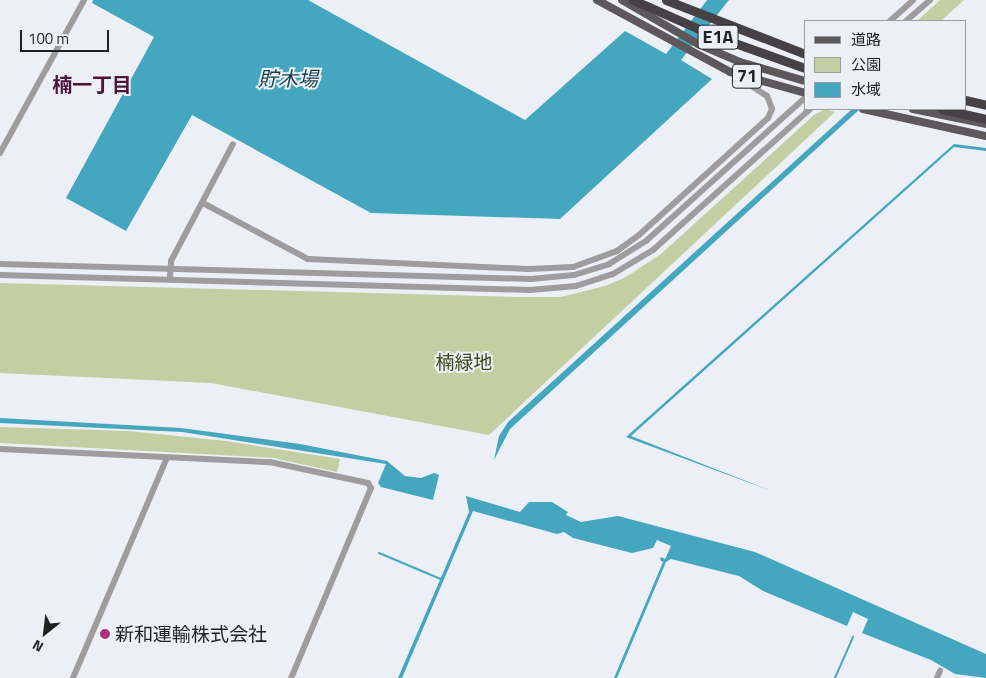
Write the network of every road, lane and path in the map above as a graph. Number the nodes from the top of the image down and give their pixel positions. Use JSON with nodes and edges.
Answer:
{"nodes":[{"id":1,"x":84,"y":0,"type":"edge"},
{"id":2,"x":597,"y":0,"type":"edge"},
{"id":3,"x":622,"y":0,"type":"edge"},
{"id":4,"x":633,"y":0,"type":"edge"},
{"id":5,"x":666,"y":0,"type":"edge"},
{"id":6,"x":913,"y":0,"type":"edge"},
{"id":7,"x":930,"y":0,"type":"edge"},
{"id":8,"x":891,"y":20,"type":"edge"},
{"id":9,"x":907,"y":20,"type":"edge"},
{"id":10,"x":804,"y":54,"type":"edge"},
{"id":11,"x":804,"y":68,"type":"edge"},
{"id":12,"x":730,"y":72,"type":"junction"},
{"id":13,"x":804,"y":81,"type":"edge"},
{"id":14,"x":804,"y":94,"type":"edge"},
{"id":15,"x":804,"y":99,"type":"edge"},
{"id":16,"x":966,"y":100,"type":"edge"},
{"id":17,"x":986,"y":105,"type":"edge"},
{"id":18,"x":809,"y":110,"type":"edge"},
{"id":19,"x":867,"y":110,"type":"edge"},
{"id":20,"x":918,"y":110,"type":"edge"},
{"id":21,"x":946,"y":110,"type":"edge"},
{"id":22,"x":986,"y":119,"type":"edge"},
{"id":23,"x":986,"y":124,"type":"edge"},
{"id":24,"x":986,"y":136,"type":"edge"},
{"id":25,"x":233,"y":144,"type":"dead end"},
{"id":26,"x":0,"y":153,"type":"edge"},
{"id":27,"x":203,"y":203,"type":"junction"},
{"id":28,"x":0,"y":264,"type":"edge"},
{"id":29,"x":170,"y":266,"type":"junction"},
{"id":30,"x":0,"y":275,"type":"edge"},
{"id":31,"x":170,"y":277,"type":"junction"},
{"id":32,"x":0,"y":449,"type":"edge"},
{"id":33,"x":166,"y":458,"type":"junction"},
{"id":34,"x":940,"y":671,"type":"dead end"},
{"id":35,"x":73,"y":678,"type":"edge"},
{"id":36,"x":291,"y":678,"type":"edge"},
{"id":37,"x":938,"y":678,"type":"edge"}],
"edges":[{"from":1,"to":26,"type":"street"},
{"from":2,"to":12,"type":"main road","number":"71"},
{"from":3,"to":13,"type":"main road","number":"71"},
{"from":4,"to":11,"type":"highway","number":"E1A"},
{"from":5,"to":10,"type":"highway","number":"E1A"},
{"from":6,"to":8,"type":"street"},
{"from":7,"to":9,"type":"street"},
{"from":12,"to":14,"type":"main road","number":"71"},
{"from":12,"to":27,"type":"street"},
{"from":15,"to":29,"type":"street"},
{"from":16,"to":17,"type":"highway"},
{"from":18,"to":31,"type":"street"},
{"from":19,"to":24,"type":"main road"},
{"from":20,"to":23,"type":"main road"},
{"from":21,"to":22,"type":"highway"},
{"from":25,"to":27,"type":"street"},
{"from":27,"to":29,"type":"street"},
{"from":28,"to":29,"type":"street"},
{"from":29,"to":31,"type":"street"},
{"from":30,"to":31,"type":"street"},
{"from":32,"to":33,"type":"street"},
{"from":33,"to":35,"type":"street"},
{"from":33,"to":36,"type":"street"},
{"from":34,"to":37,"type":"street"}]}
